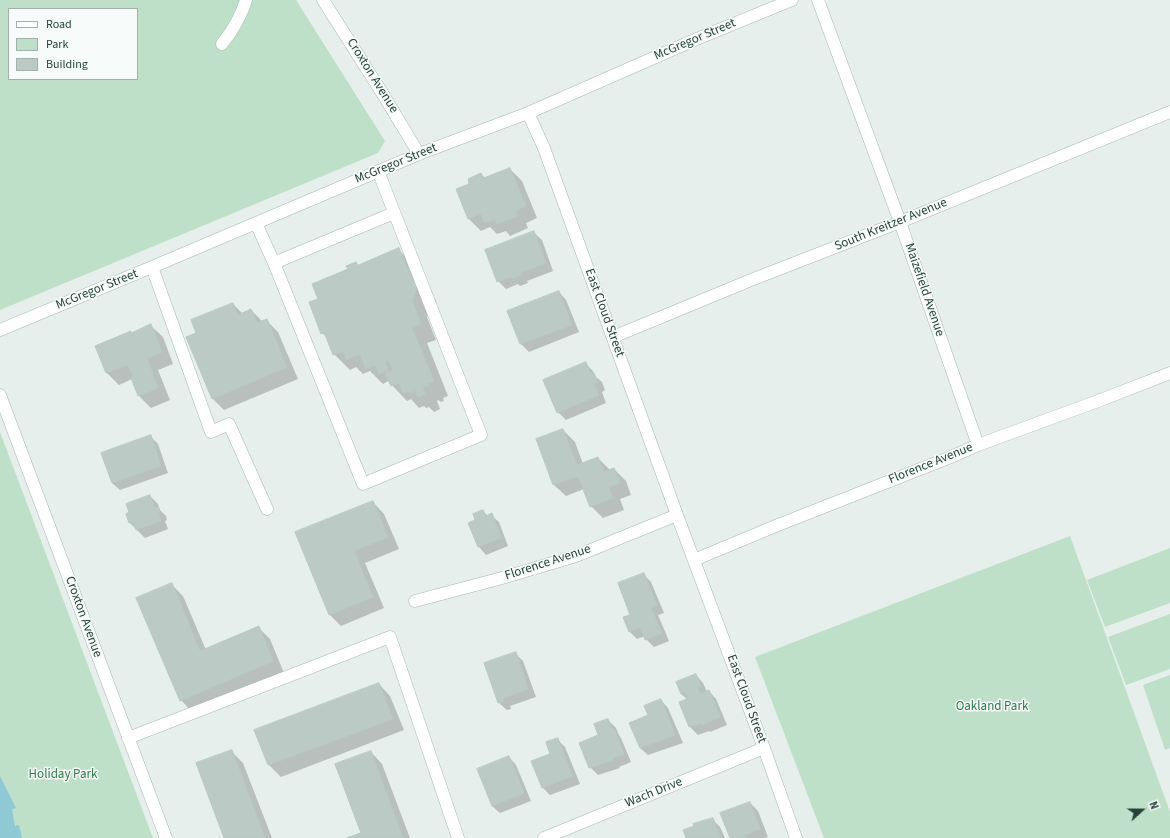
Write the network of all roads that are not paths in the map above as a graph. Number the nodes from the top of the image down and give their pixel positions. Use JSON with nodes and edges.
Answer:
{"nodes":[{"id":1,"x":246,"y":0,"type":"edge"},
{"id":2,"x":323,"y":0,"type":"edge"},
{"id":3,"x":792,"y":0,"type":"edge"},
{"id":4,"x":818,"y":0,"type":"edge"},
{"id":5,"x":222,"y":44,"type":"dead end"},
{"id":6,"x":1170,"y":112,"type":"edge"},
{"id":7,"x":528,"y":113,"type":"junction"},
{"id":8,"x":419,"y":154,"type":"junction"},
{"id":9,"x":378,"y":171,"type":"junction"},
{"id":10,"x":394,"y":213,"type":"junction"},
{"id":11,"x":900,"y":222,"type":"junction"},
{"id":12,"x":256,"y":223,"type":"junction"},
{"id":13,"x":274,"y":263,"type":"junction"},
{"id":14,"x":152,"y":267,"type":"junction"},
{"id":15,"x":0,"y":330,"type":"edge"},
{"id":16,"x":613,"y":337,"type":"junction"},
{"id":17,"x":1170,"y":372,"type":"edge"},
{"id":18,"x":0,"y":395,"type":"edge"},
{"id":19,"x":978,"y":445,"type":"junction"},
{"id":20,"x":267,"y":509,"type":"dead end"},
{"id":21,"x":677,"y":515,"type":"junction"},
{"id":22,"x":694,"y":560,"type":"junction"},
{"id":23,"x":415,"y":601,"type":"dead end"},
{"id":24,"x":128,"y":738,"type":"junction"},
{"id":25,"x":764,"y":748,"type":"junction"},
{"id":26,"x":166,"y":838,"type":"edge"},
{"id":27,"x":458,"y":838,"type":"edge"},
{"id":28,"x":544,"y":838,"type":"edge"},
{"id":29,"x":796,"y":838,"type":"edge"}],
"edges":[{"from":1,"to":5,"type":"street"},
{"from":2,"to":8,"type":"street","name":"Croxton Avenue"},
{"from":3,"to":7,"type":"street","name":"McGregor Street"},
{"from":4,"to":11,"type":"street","name":"Maizefield Avenue"},
{"from":6,"to":11,"type":"street","name":"South Kreitzer Avenue"},
{"from":7,"to":8,"type":"street","name":"McGregor Street"},
{"from":7,"to":16,"type":"street","name":"East Cloud Street"},
{"from":8,"to":9,"type":"street","name":"McGregor Street"},
{"from":9,"to":10,"type":"street"},
{"from":9,"to":12,"type":"street","name":"McGregor Street"},
{"from":10,"to":13,"type":"street"},
{"from":10,"to":13,"type":"street"},
{"from":11,"to":16,"type":"street","name":"South Kreitzer Avenue"},
{"from":11,"to":19,"type":"street","name":"Maizefield Avenue"},
{"from":12,"to":13,"type":"street"},
{"from":12,"to":14,"type":"street","name":"McGregor Street"},
{"from":14,"to":15,"type":"street","name":"McGregor Street"},
{"from":14,"to":20,"type":"street"},
{"from":16,"to":21,"type":"street","name":"East Cloud Street"},
{"from":17,"to":19,"type":"street","name":"Florence Avenue"},
{"from":18,"to":24,"type":"street","name":"Croxton Avenue"},
{"from":19,"to":22,"type":"street","name":"Florence Avenue"},
{"from":21,"to":22,"type":"street","name":"East Cloud Street"},
{"from":21,"to":23,"type":"street","name":"Florence Avenue"},
{"from":22,"to":25,"type":"street","name":"East Cloud Street"},
{"from":24,"to":26,"type":"street","name":"Croxton Avenue"},
{"from":24,"to":27,"type":"street"},
{"from":25,"to":28,"type":"street","name":"Wach Drive"},
{"from":25,"to":29,"type":"street","name":"East Cloud Street"}]}
